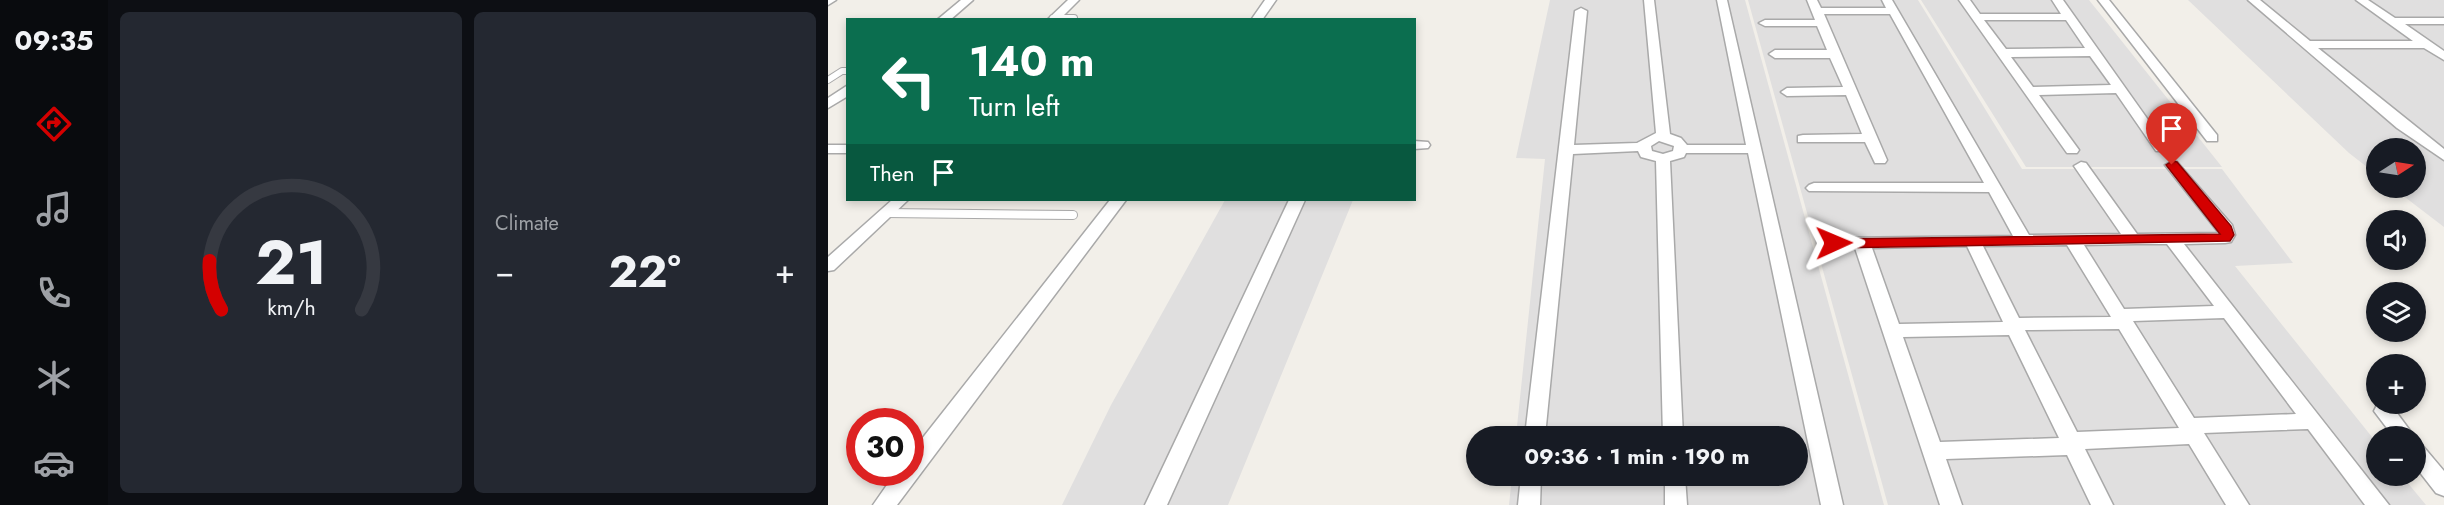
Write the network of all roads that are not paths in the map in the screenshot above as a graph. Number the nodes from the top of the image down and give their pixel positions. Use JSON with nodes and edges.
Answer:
{"nodes":[{"id":1,"x":968,"y":0,"type":"edge"},
{"id":2,"x":1074,"y":0,"type":"edge"},
{"id":3,"x":1271,"y":0,"type":"edge"},
{"id":4,"x":1649,"y":0,"type":"edge"},
{"id":5,"x":1722,"y":0,"type":"edge"},
{"id":6,"x":1964,"y":0,"type":"edge"},
{"id":7,"x":2057,"y":0,"type":"edge"},
{"id":8,"x":2103,"y":0,"type":"edge"},
{"id":9,"x":2253,"y":0,"type":"edge"},
{"id":10,"x":2361,"y":0,"type":"edge"},
{"id":11,"x":1890,"y":5,"type":"edge"},
{"id":12,"x":1581,"y":11,"type":"dead end"},
{"id":13,"x":1817,"y":11,"type":"edge"},
{"id":14,"x":1976,"y":17,"type":"junction"},
{"id":15,"x":2070,"y":17,"type":"junction"},
{"id":16,"x":945,"y":18,"type":"edge"},
{"id":17,"x":1054,"y":18,"type":"edge"},
{"id":18,"x":1258,"y":18,"type":"edge"},
{"id":19,"x":2391,"y":21,"type":"junction"},
{"id":20,"x":2444,"y":21,"type":"edge"},
{"id":21,"x":1766,"y":23,"type":"dead end"},
{"id":22,"x":2425,"y":44,"type":"junction"},
{"id":23,"x":2308,"y":45,"type":"junction"},
{"id":24,"x":2095,"y":52,"type":"junction"},
{"id":25,"x":2002,"y":53,"type":"junction"},
{"id":26,"x":1775,"y":54,"type":"dead end"},
{"id":27,"x":1836,"y":54,"type":"junction"},
{"id":28,"x":2444,"y":56,"type":"edge"},
{"id":29,"x":846,"y":71,"type":"edge"},
{"id":30,"x":828,"y":80,"type":"edge"},
{"id":31,"x":2120,"y":89,"type":"junction"},
{"id":32,"x":846,"y":90,"type":"edge"},
{"id":33,"x":2029,"y":91,"type":"junction"},
{"id":34,"x":1851,"y":92,"type":"junction"},
{"id":35,"x":1787,"y":93,"type":"dead end"},
{"id":36,"x":828,"y":104,"type":"edge"},
{"id":37,"x":1664,"y":137,"type":"junction"},
{"id":38,"x":1870,"y":138,"type":"junction"},
{"id":39,"x":2212,"y":138,"type":"dead end"},
{"id":40,"x":1803,"y":139,"type":"dead end"},
{"id":41,"x":1642,"y":147,"type":"junction"},
{"id":42,"x":2161,"y":148,"type":"dead end"},
{"id":43,"x":828,"y":149,"type":"edge"},
{"id":44,"x":846,"y":149,"type":"edge"},
{"id":45,"x":1681,"y":149,"type":"junction"},
{"id":46,"x":1754,"y":149,"type":"junction"},
{"id":47,"x":1567,"y":150,"type":"junction"},
{"id":48,"x":2072,"y":150,"type":"dead end"},
{"id":49,"x":2444,"y":156,"type":"edge"},
{"id":50,"x":1663,"y":159,"type":"junction"},
{"id":51,"x":1880,"y":160,"type":"dead end"},
{"id":52,"x":2172,"y":165,"type":"dead end"},
{"id":53,"x":2081,"y":166,"type":"dead end"},
{"id":54,"x":1993,"y":187,"type":"junction"},
{"id":55,"x":1814,"y":188,"type":"dead end"},
{"id":56,"x":899,"y":201,"type":"edge"},
{"id":57,"x":1117,"y":201,"type":"edge"},
{"id":58,"x":1297,"y":201,"type":"edge"},
{"id":59,"x":886,"y":213,"type":"junction"},
{"id":60,"x":1073,"y":215,"type":"dead end"},
{"id":61,"x":2172,"y":239,"type":"junction"},
{"id":62,"x":2133,"y":240,"type":"junction"},
{"id":63,"x":2073,"y":241,"type":"junction"},
{"id":64,"x":1973,"y":242,"type":"junction"},
{"id":65,"x":2025,"y":242,"type":"junction"},
{"id":66,"x":1834,"y":243,"type":"dead end"},
{"id":67,"x":1862,"y":243,"type":"junction"},
{"id":68,"x":828,"y":266,"type":"edge"},
{"id":69,"x":2228,"y":312,"type":"junction"},
{"id":70,"x":2122,"y":319,"type":"junction"},
{"id":71,"x":2015,"y":326,"type":"junction"},
{"id":72,"x":1892,"y":331,"type":"junction"},
{"id":73,"x":2386,"y":414,"type":"edge"},
{"id":74,"x":2313,"y":421,"type":"junction"},
{"id":75,"x":1536,"y":426,"type":"edge"},
{"id":76,"x":1673,"y":426,"type":"edge"},
{"id":77,"x":2396,"y":426,"type":"edge"},
{"id":78,"x":2192,"y":430,"type":"junction"},
{"id":79,"x":2072,"y":443,"type":"junction"},
{"id":80,"x":1933,"y":452,"type":"junction"},
{"id":81,"x":924,"y":453,"type":"edge"},
{"id":82,"x":2426,"y":465,"type":"edge"},
{"id":83,"x":899,"y":486,"type":"edge"},
{"id":84,"x":1531,"y":486,"type":"edge"},
{"id":85,"x":1675,"y":486,"type":"edge"},
{"id":86,"x":2444,"y":487,"type":"edge"},
{"id":87,"x":884,"y":505,"type":"edge"},
{"id":88,"x":1156,"y":505,"type":"edge"},
{"id":89,"x":1529,"y":505,"type":"edge"},
{"id":90,"x":1676,"y":505,"type":"edge"},
{"id":91,"x":1832,"y":505,"type":"edge"},
{"id":92,"x":1951,"y":505,"type":"edge"},
{"id":93,"x":2102,"y":505,"type":"edge"},
{"id":94,"x":2238,"y":505,"type":"edge"},
{"id":95,"x":2378,"y":505,"type":"edge"}],
"edges":[{"from":1,"to":16,"type":"street"},
{"from":2,"to":17,"type":"street"},
{"from":3,"to":18,"type":"street"},
{"from":4,"to":37,"type":"street"},
{"from":5,"to":46,"type":"street"},
{"from":6,"to":14,"type":"street"},
{"from":7,"to":15,"type":"street"},
{"from":8,"to":39,"type":"street"},
{"from":9,"to":23,"type":"street"},
{"from":10,"to":19,"type":"street"},
{"from":11,"to":13,"type":"street"},
{"from":11,"to":54,"type":"street"},
{"from":12,"to":47,"type":"street"},
{"from":13,"to":21,"type":"street"},
{"from":13,"to":27,"type":"street"},
{"from":14,"to":15,"type":"street"},
{"from":14,"to":25,"type":"street"},
{"from":15,"to":24,"type":"street"},
{"from":19,"to":20,"type":"street"},
{"from":19,"to":22,"type":"street"},
{"from":22,"to":23,"type":"street"},
{"from":22,"to":28,"type":"street"},
{"from":23,"to":49,"type":"street"},
{"from":24,"to":25,"type":"street"},
{"from":24,"to":31,"type":"street"},
{"from":25,"to":33,"type":"street"},
{"from":26,"to":27,"type":"street"},
{"from":27,"to":34,"type":"street"},
{"from":29,"to":30,"type":"lane"},
{"from":31,"to":33,"type":"street"},
{"from":31,"to":42,"type":"street"},
{"from":32,"to":36,"type":"street"},
{"from":33,"to":48,"type":"street"},
{"from":34,"to":35,"type":"street"},
{"from":34,"to":38,"type":"street"},
{"from":37,"to":41,"type":"street"},
{"from":37,"to":45,"type":"street"},
{"from":38,"to":40,"type":"street"},
{"from":38,"to":51,"type":"street"},
{"from":41,"to":47,"type":"street"},
{"from":41,"to":50,"type":"street"},
{"from":43,"to":44,"type":"street"},
{"from":45,"to":46,"type":"street"},
{"from":45,"to":50,"type":"street"},
{"from":46,"to":91,"type":"street"},
{"from":47,"to":75,"type":"street"},
{"from":50,"to":76,"type":"street"},
{"from":52,"to":61,"type":"street"},
{"from":53,"to":62,"type":"street"},
{"from":54,"to":55,"type":"street"},
{"from":54,"to":65,"type":"street"},
{"from":56,"to":59,"type":"street"},
{"from":57,"to":81,"type":"street"},
{"from":58,"to":88,"type":"street"},
{"from":59,"to":60,"type":"lane"},
{"from":59,"to":68,"type":"street"},
{"from":61,"to":62,"type":"street"},
{"from":61,"to":69,"type":"street"},
{"from":62,"to":63,"type":"street"},
{"from":63,"to":65,"type":"street"},
{"from":63,"to":70,"type":"street"},
{"from":64,"to":65,"type":"street"},
{"from":64,"to":67,"type":"street"},
{"from":64,"to":71,"type":"street"},
{"from":66,"to":67,"type":"street"},
{"from":67,"to":72,"type":"street"},
{"from":69,"to":70,"type":"street"},
{"from":69,"to":74,"type":"street"},
{"from":70,"to":71,"type":"street"},
{"from":70,"to":78,"type":"street"},
{"from":71,"to":72,"type":"street"},
{"from":71,"to":79,"type":"street"},
{"from":72,"to":80,"type":"street"},
{"from":73,"to":77,"type":"street"},
{"from":74,"to":78,"type":"street"},
{"from":74,"to":95,"type":"street"},
{"from":78,"to":79,"type":"street"},
{"from":78,"to":94,"type":"street"},
{"from":79,"to":80,"type":"street"},
{"from":79,"to":93,"type":"street"},
{"from":80,"to":92,"type":"street"},
{"from":82,"to":86,"type":"street"},
{"from":83,"to":87,"type":"street"},
{"from":84,"to":89,"type":"street"},
{"from":85,"to":90,"type":"street"}]}
